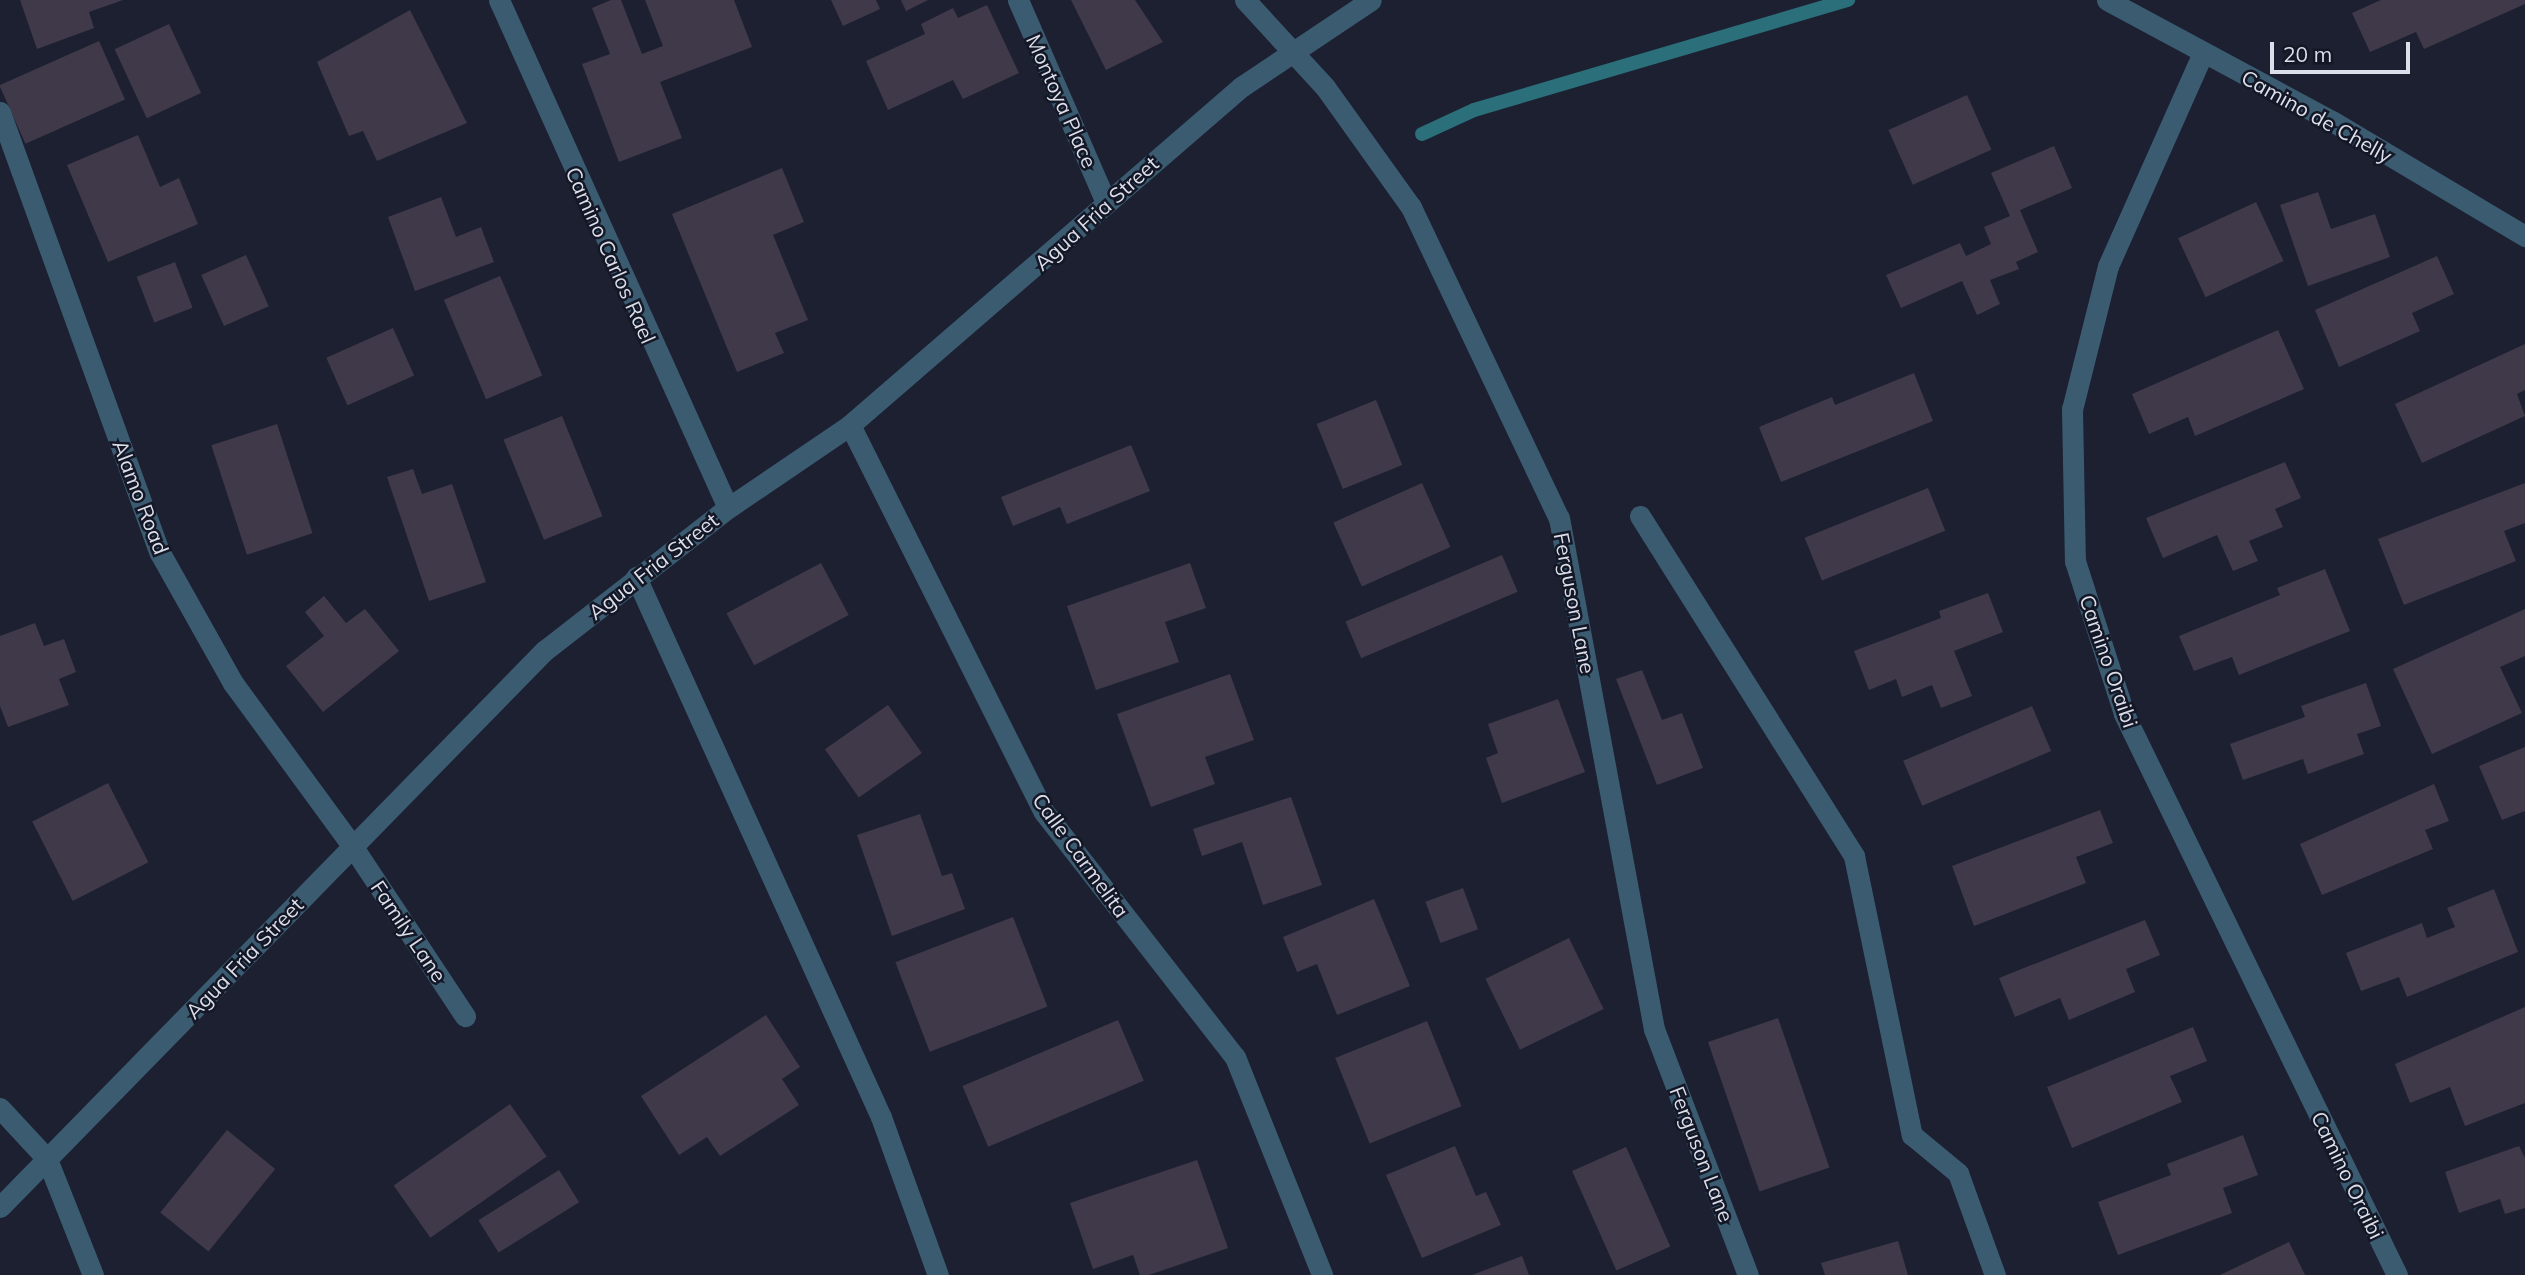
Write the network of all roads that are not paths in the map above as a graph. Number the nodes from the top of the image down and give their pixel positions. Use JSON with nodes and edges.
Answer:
{"nodes":[{"id":1,"x":499,"y":0,"type":"edge"},
{"id":2,"x":1018,"y":0,"type":"edge"},
{"id":3,"x":1245,"y":0,"type":"edge"},
{"id":4,"x":1371,"y":0,"type":"edge"},
{"id":5,"x":2107,"y":0,"type":"edge"},
{"id":6,"x":1293,"y":53,"type":"junction"},
{"id":7,"x":2202,"y":55,"type":"junction"},
{"id":8,"x":0,"y":112,"type":"edge"},
{"id":9,"x":1106,"y":202,"type":"junction"},
{"id":10,"x":2525,"y":236,"type":"edge"},
{"id":11,"x":850,"y":425,"type":"junction"},
{"id":12,"x":728,"y":508,"type":"junction"},
{"id":13,"x":1640,"y":516,"type":"dead end"},
{"id":14,"x":636,"y":577,"type":"junction"},
{"id":15,"x":353,"y":847,"type":"junction"},
{"id":16,"x":465,"y":1016,"type":"dead end"},
{"id":17,"x":0,"y":1108,"type":"edge"},
{"id":18,"x":47,"y":1159,"type":"junction"},
{"id":19,"x":0,"y":1207,"type":"edge"},
{"id":20,"x":93,"y":1275,"type":"edge"},
{"id":21,"x":938,"y":1275,"type":"edge"},
{"id":22,"x":1322,"y":1275,"type":"edge"},
{"id":23,"x":1748,"y":1275,"type":"edge"},
{"id":24,"x":1995,"y":1275,"type":"edge"},
{"id":25,"x":2397,"y":1275,"type":"edge"}],
"edges":[{"from":1,"to":12,"type":"street","name":"Camino Carlos Rael"},
{"from":2,"to":9,"type":"street","name":"Montoya Place"},
{"from":3,"to":6,"type":"street","name":"Ferguson Lane"},
{"from":4,"to":6,"type":"street","name":"Agua Fria Street"},
{"from":5,"to":7,"type":"street","name":"Camino de Chelly"},
{"from":6,"to":9,"type":"street","name":"Agua Fria Street"},
{"from":6,"to":23,"type":"street","name":"Ferguson Lane"},
{"from":7,"to":10,"type":"street","name":"Camino de Chelly"},
{"from":7,"to":25,"type":"street","name":"Camino Oraibi"},
{"from":8,"to":15,"type":"street","name":"Alamo Road"},
{"from":9,"to":11,"type":"street","name":"Agua Fria Street"},
{"from":11,"to":12,"type":"street","name":"Agua Fria Street"},
{"from":11,"to":22,"type":"street","name":"Calle Carmelita"},
{"from":12,"to":14,"type":"street","name":"Agua Fria Street"},
{"from":13,"to":24,"type":"street"},
{"from":14,"to":15,"type":"street","name":"Agua Fria Street"},
{"from":14,"to":21,"type":"street"},
{"from":15,"to":16,"type":"street","name":"Family Lane"},
{"from":15,"to":18,"type":"street","name":"Agua Fria Street"},
{"from":17,"to":18,"type":"street"},
{"from":18,"to":19,"type":"street","name":"Agua Fria Street"},
{"from":18,"to":20,"type":"street"}]}
